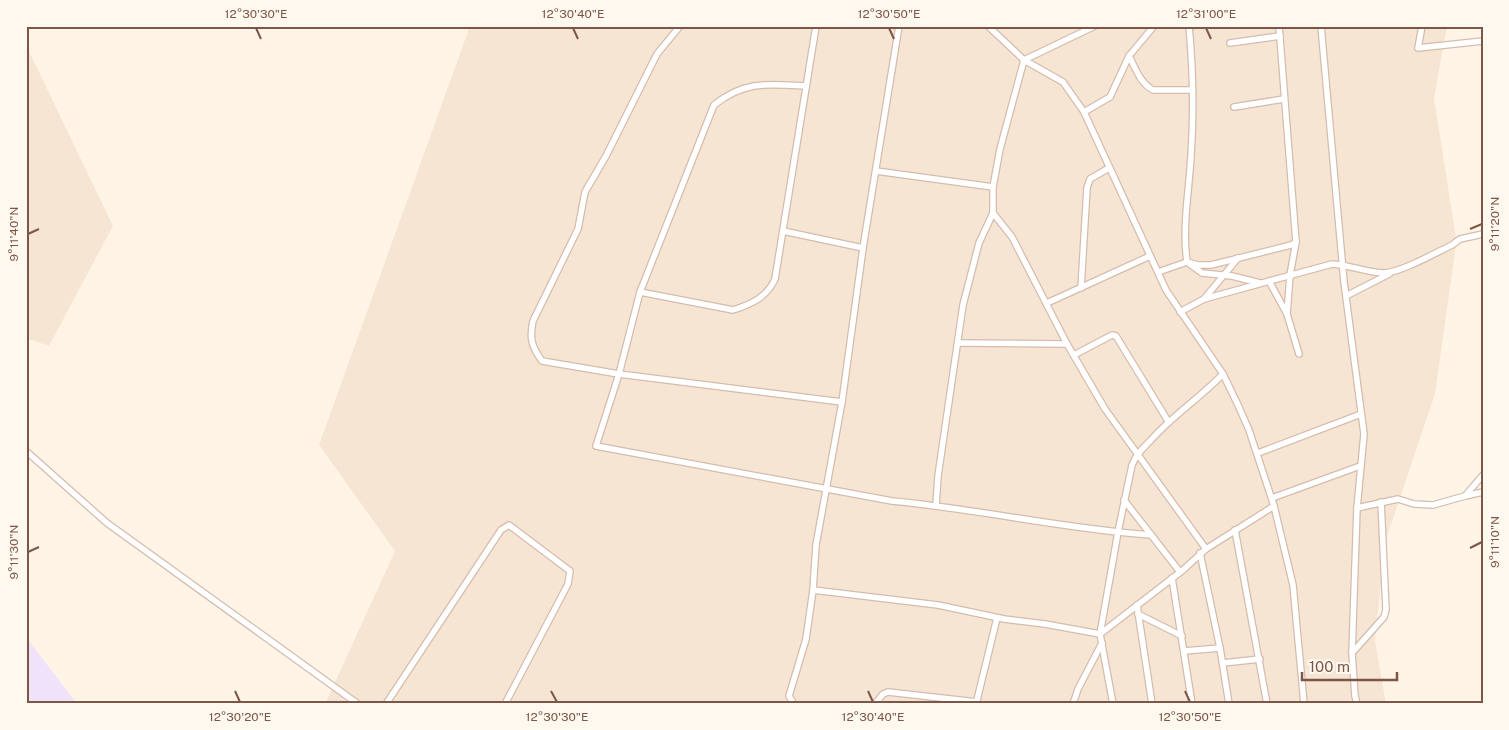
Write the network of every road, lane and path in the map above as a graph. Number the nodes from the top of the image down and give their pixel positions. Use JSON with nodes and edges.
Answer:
{"nodes":[{"id":1,"x":680,"y":26,"type":"edge"},
{"id":2,"x":816,"y":26,"type":"edge"},
{"id":3,"x":899,"y":26,"type":"edge"},
{"id":4,"x":988,"y":26,"type":"edge"},
{"id":5,"x":1095,"y":26,"type":"edge"},
{"id":6,"x":1154,"y":26,"type":"edge"},
{"id":7,"x":1189,"y":26,"type":"edge"},
{"id":8,"x":1279,"y":26,"type":"edge"},
{"id":9,"x":1321,"y":26,"type":"edge"},
{"id":10,"x":1422,"y":26,"type":"edge"},
{"id":11,"x":1280,"y":36,"type":"junction"},
{"id":12,"x":1483,"y":41,"type":"edge"},
{"id":13,"x":1230,"y":43,"type":"dead end"},
{"id":14,"x":1130,"y":56,"type":"junction"},
{"id":15,"x":1024,"y":60,"type":"junction"},
{"id":16,"x":806,"y":86,"type":"junction"},
{"id":17,"x":1192,"y":90,"type":"junction"},
{"id":18,"x":1284,"y":99,"type":"junction"},
{"id":19,"x":1234,"y":107,"type":"dead end"},
{"id":20,"x":1084,"y":112,"type":"junction"},
{"id":21,"x":1109,"y":168,"type":"junction"},
{"id":22,"x":876,"y":171,"type":"junction"},
{"id":23,"x":993,"y":187,"type":"junction"},
{"id":24,"x":993,"y":213,"type":"junction"},
{"id":25,"x":783,"y":231,"type":"junction"},
{"id":26,"x":1483,"y":234,"type":"edge"},
{"id":27,"x":1296,"y":242,"type":"junction"},
{"id":28,"x":863,"y":248,"type":"junction"},
{"id":29,"x":1150,"y":256,"type":"junction"},
{"id":30,"x":1238,"y":258,"type":"junction"},
{"id":31,"x":1188,"y":262,"type":"junction"},
{"id":32,"x":1343,"y":264,"type":"junction"},
{"id":33,"x":1395,"y":271,"type":"junction"},
{"id":34,"x":1158,"y":272,"type":"junction"},
{"id":35,"x":1290,"y":275,"type":"junction"},
{"id":36,"x":1222,"y":276,"type":"junction"},
{"id":37,"x":1269,"y":281,"type":"junction"},
{"id":38,"x":1262,"y":283,"type":"junction"},
{"id":39,"x":1081,"y":288,"type":"junction"},
{"id":40,"x":640,"y":292,"type":"junction"},
{"id":41,"x":1346,"y":296,"type":"junction"},
{"id":42,"x":1204,"y":299,"type":"junction"},
{"id":43,"x":1046,"y":303,"type":"junction"},
{"id":44,"x":1180,"y":312,"type":"junction"},
{"id":45,"x":1286,"y":314,"type":"junction"},
{"id":46,"x":958,"y":343,"type":"junction"},
{"id":47,"x":1067,"y":344,"type":"junction"},
{"id":48,"x":1299,"y":354,"type":"dead end"},
{"id":49,"x":1074,"y":356,"type":"junction"},
{"id":50,"x":619,"y":374,"type":"junction"},
{"id":51,"x":1223,"y":374,"type":"junction"},
{"id":52,"x":842,"y":402,"type":"junction"},
{"id":53,"x":1361,"y":414,"type":"junction"},
{"id":54,"x":1168,"y":421,"type":"junction"},
{"id":55,"x":26,"y":451,"type":"edge"},
{"id":56,"x":1258,"y":454,"type":"junction"},
{"id":57,"x":1137,"y":455,"type":"junction"},
{"id":58,"x":1360,"y":466,"type":"junction"},
{"id":59,"x":1483,"y":475,"type":"edge"},
{"id":60,"x":825,"y":490,"type":"junction"},
{"id":61,"x":1483,"y":492,"type":"edge"},
{"id":62,"x":1465,"y":496,"type":"junction"},
{"id":63,"x":1272,"y":498,"type":"junction"},
{"id":64,"x":1124,"y":500,"type":"junction"},
{"id":65,"x":1381,"y":502,"type":"junction"},
{"id":66,"x":936,"y":505,"type":"junction"},
{"id":67,"x":1274,"y":506,"type":"junction"},
{"id":68,"x":1357,"y":508,"type":"junction"},
{"id":69,"x":1235,"y":530,"type":"junction"},
{"id":70,"x":1118,"y":532,"type":"junction"},
{"id":71,"x":1151,"y":535,"type":"junction"},
{"id":72,"x":1206,"y":549,"type":"junction"},
{"id":73,"x":1200,"y":553,"type":"junction"},
{"id":74,"x":1180,"y":572,"type":"junction"},
{"id":75,"x":1172,"y":578,"type":"junction"},
{"id":76,"x":813,"y":590,"type":"junction"},
{"id":77,"x":1137,"y":605,"type":"junction"},
{"id":78,"x":1138,"y":614,"type":"junction"},
{"id":79,"x":997,"y":618,"type":"junction"},
{"id":80,"x":1100,"y":634,"type":"junction"},
{"id":81,"x":1182,"y":636,"type":"junction"},
{"id":82,"x":1102,"y":643,"type":"junction"},
{"id":83,"x":1220,"y":648,"type":"junction"},
{"id":84,"x":1184,"y":651,"type":"junction"},
{"id":85,"x":1352,"y":653,"type":"junction"},
{"id":86,"x":1260,"y":659,"type":"junction"},
{"id":87,"x":1223,"y":663,"type":"junction"},
{"id":88,"x":789,"y":696,"type":"junction"},
{"id":89,"x":977,"y":703,"type":"edge"},
{"id":90,"x":358,"y":704,"type":"edge"},
{"id":91,"x":386,"y":704,"type":"edge"},
{"id":92,"x":505,"y":704,"type":"edge"},
{"id":93,"x":786,"y":704,"type":"edge"},
{"id":94,"x":794,"y":704,"type":"edge"},
{"id":95,"x":875,"y":704,"type":"edge"},
{"id":96,"x":1073,"y":704,"type":"edge"},
{"id":97,"x":1113,"y":704,"type":"edge"},
{"id":98,"x":1152,"y":704,"type":"edge"},
{"id":99,"x":1192,"y":704,"type":"edge"},
{"id":100,"x":1229,"y":704,"type":"edge"},
{"id":101,"x":1267,"y":704,"type":"edge"},
{"id":102,"x":1304,"y":704,"type":"edge"},
{"id":103,"x":1358,"y":704,"type":"edge"}],
"edges":[{"from":1,"to":50,"type":"street"},
{"from":2,"to":16,"type":"street"},
{"from":3,"to":22,"type":"street"},
{"from":4,"to":15,"type":"street"},
{"from":5,"to":15,"type":"street"},
{"from":6,"to":14,"type":"street"},
{"from":7,"to":17,"type":"street"},
{"from":8,"to":11,"type":"street"},
{"from":9,"to":32,"type":"street"},
{"from":10,"to":12,"type":"street"},
{"from":11,"to":13,"type":"street"},
{"from":11,"to":18,"type":"street"},
{"from":14,"to":17,"type":"street"},
{"from":14,"to":20,"type":"street"},
{"from":15,"to":20,"type":"street"},
{"from":15,"to":23,"type":"street"},
{"from":16,"to":25,"type":"street"},
{"from":16,"to":40,"type":"street"},
{"from":17,"to":31,"type":"street"},
{"from":18,"to":19,"type":"street"},
{"from":18,"to":27,"type":"street"},
{"from":20,"to":21,"type":"street"},
{"from":21,"to":29,"type":"street"},
{"from":21,"to":39,"type":"street"},
{"from":22,"to":23,"type":"street"},
{"from":22,"to":28,"type":"street"},
{"from":23,"to":24,"type":"street"},
{"from":24,"to":43,"type":"street"},
{"from":24,"to":46,"type":"street"},
{"from":25,"to":28,"type":"street"},
{"from":25,"to":40,"type":"street"},
{"from":26,"to":33,"type":"street"},
{"from":27,"to":30,"type":"street"},
{"from":27,"to":35,"type":"street"},
{"from":28,"to":52,"type":"street"},
{"from":29,"to":34,"type":"street"},
{"from":29,"to":39,"type":"street"},
{"from":30,"to":31,"type":"street"},
{"from":30,"to":36,"type":"street"},
{"from":31,"to":34,"type":"street"},
{"from":31,"to":36,"type":"street"},
{"from":32,"to":33,"type":"street"},
{"from":32,"to":35,"type":"street"},
{"from":32,"to":41,"type":"street"},
{"from":33,"to":41,"type":"street"},
{"from":34,"to":44,"type":"street"},
{"from":35,"to":37,"type":"street"},
{"from":35,"to":45,"type":"street"},
{"from":36,"to":38,"type":"street"},
{"from":36,"to":42,"type":"street"},
{"from":37,"to":38,"type":"street"},
{"from":37,"to":45,"type":"street"},
{"from":38,"to":42,"type":"street"},
{"from":39,"to":43,"type":"street"},
{"from":40,"to":50,"type":"street"},
{"from":41,"to":53,"type":"street"},
{"from":42,"to":44,"type":"street"},
{"from":43,"to":47,"type":"street"},
{"from":44,"to":51,"type":"street"},
{"from":45,"to":48,"type":"street"},
{"from":46,"to":47,"type":"street"},
{"from":46,"to":66,"type":"street"},
{"from":47,"to":49,"type":"street"},
{"from":49,"to":54,"type":"street"},
{"from":49,"to":57,"type":"street"},
{"from":50,"to":52,"type":"street"},
{"from":50,"to":60,"type":"street"},
{"from":51,"to":54,"type":"street"},
{"from":51,"to":56,"type":"street"},
{"from":52,"to":60,"type":"street"},
{"from":53,"to":56,"type":"street"},
{"from":53,"to":58,"type":"street"},
{"from":54,"to":57,"type":"street"},
{"from":55,"to":90,"type":"street"},
{"from":56,"to":63,"type":"street"},
{"from":57,"to":64,"type":"street"},
{"from":57,"to":72,"type":"street"},
{"from":58,"to":63,"type":"street"},
{"from":58,"to":68,"type":"street"},
{"from":59,"to":62,"type":"street"},
{"from":60,"to":66,"type":"street"},
{"from":60,"to":76,"type":"street"},
{"from":61,"to":62,"type":"street"},
{"from":62,"to":65,"type":"street"},
{"from":63,"to":67,"type":"street"},
{"from":64,"to":70,"type":"street"},
{"from":64,"to":71,"type":"street"},
{"from":65,"to":68,"type":"street"},
{"from":65,"to":85,"type":"street"},
{"from":66,"to":70,"type":"street"},
{"from":67,"to":69,"type":"street"},
{"from":67,"to":102,"type":"street"},
{"from":68,"to":85,"type":"street"},
{"from":69,"to":72,"type":"street"},
{"from":69,"to":86,"type":"street"},
{"from":70,"to":71,"type":"street"},
{"from":70,"to":80,"type":"street"},
{"from":71,"to":74,"type":"street"},
{"from":72,"to":73,"type":"street"},
{"from":73,"to":74,"type":"street"},
{"from":73,"to":83,"type":"street"},
{"from":74,"to":75,"type":"street"},
{"from":75,"to":77,"type":"street"},
{"from":75,"to":81,"type":"street"},
{"from":76,"to":79,"type":"street"},
{"from":76,"to":88,"type":"street"},
{"from":77,"to":78,"type":"street"},
{"from":77,"to":80,"type":"street"},
{"from":78,"to":81,"type":"street"},
{"from":78,"to":98,"type":"street"},
{"from":79,"to":80,"type":"street"},
{"from":79,"to":89,"type":"street"},
{"from":80,"to":82,"type":"street"},
{"from":81,"to":84,"type":"street"},
{"from":82,"to":96,"type":"street"},
{"from":82,"to":97,"type":"street"},
{"from":83,"to":84,"type":"street"},
{"from":83,"to":87,"type":"street"},
{"from":84,"to":99,"type":"street"},
{"from":85,"to":103,"type":"street"},
{"from":86,"to":87,"type":"street"},
{"from":86,"to":101,"type":"street"},
{"from":87,"to":100,"type":"street"},
{"from":88,"to":93,"type":"street"},
{"from":88,"to":94,"type":"street"},
{"from":89,"to":95,"type":"street"},
{"from":91,"to":92,"type":"street"}]}
